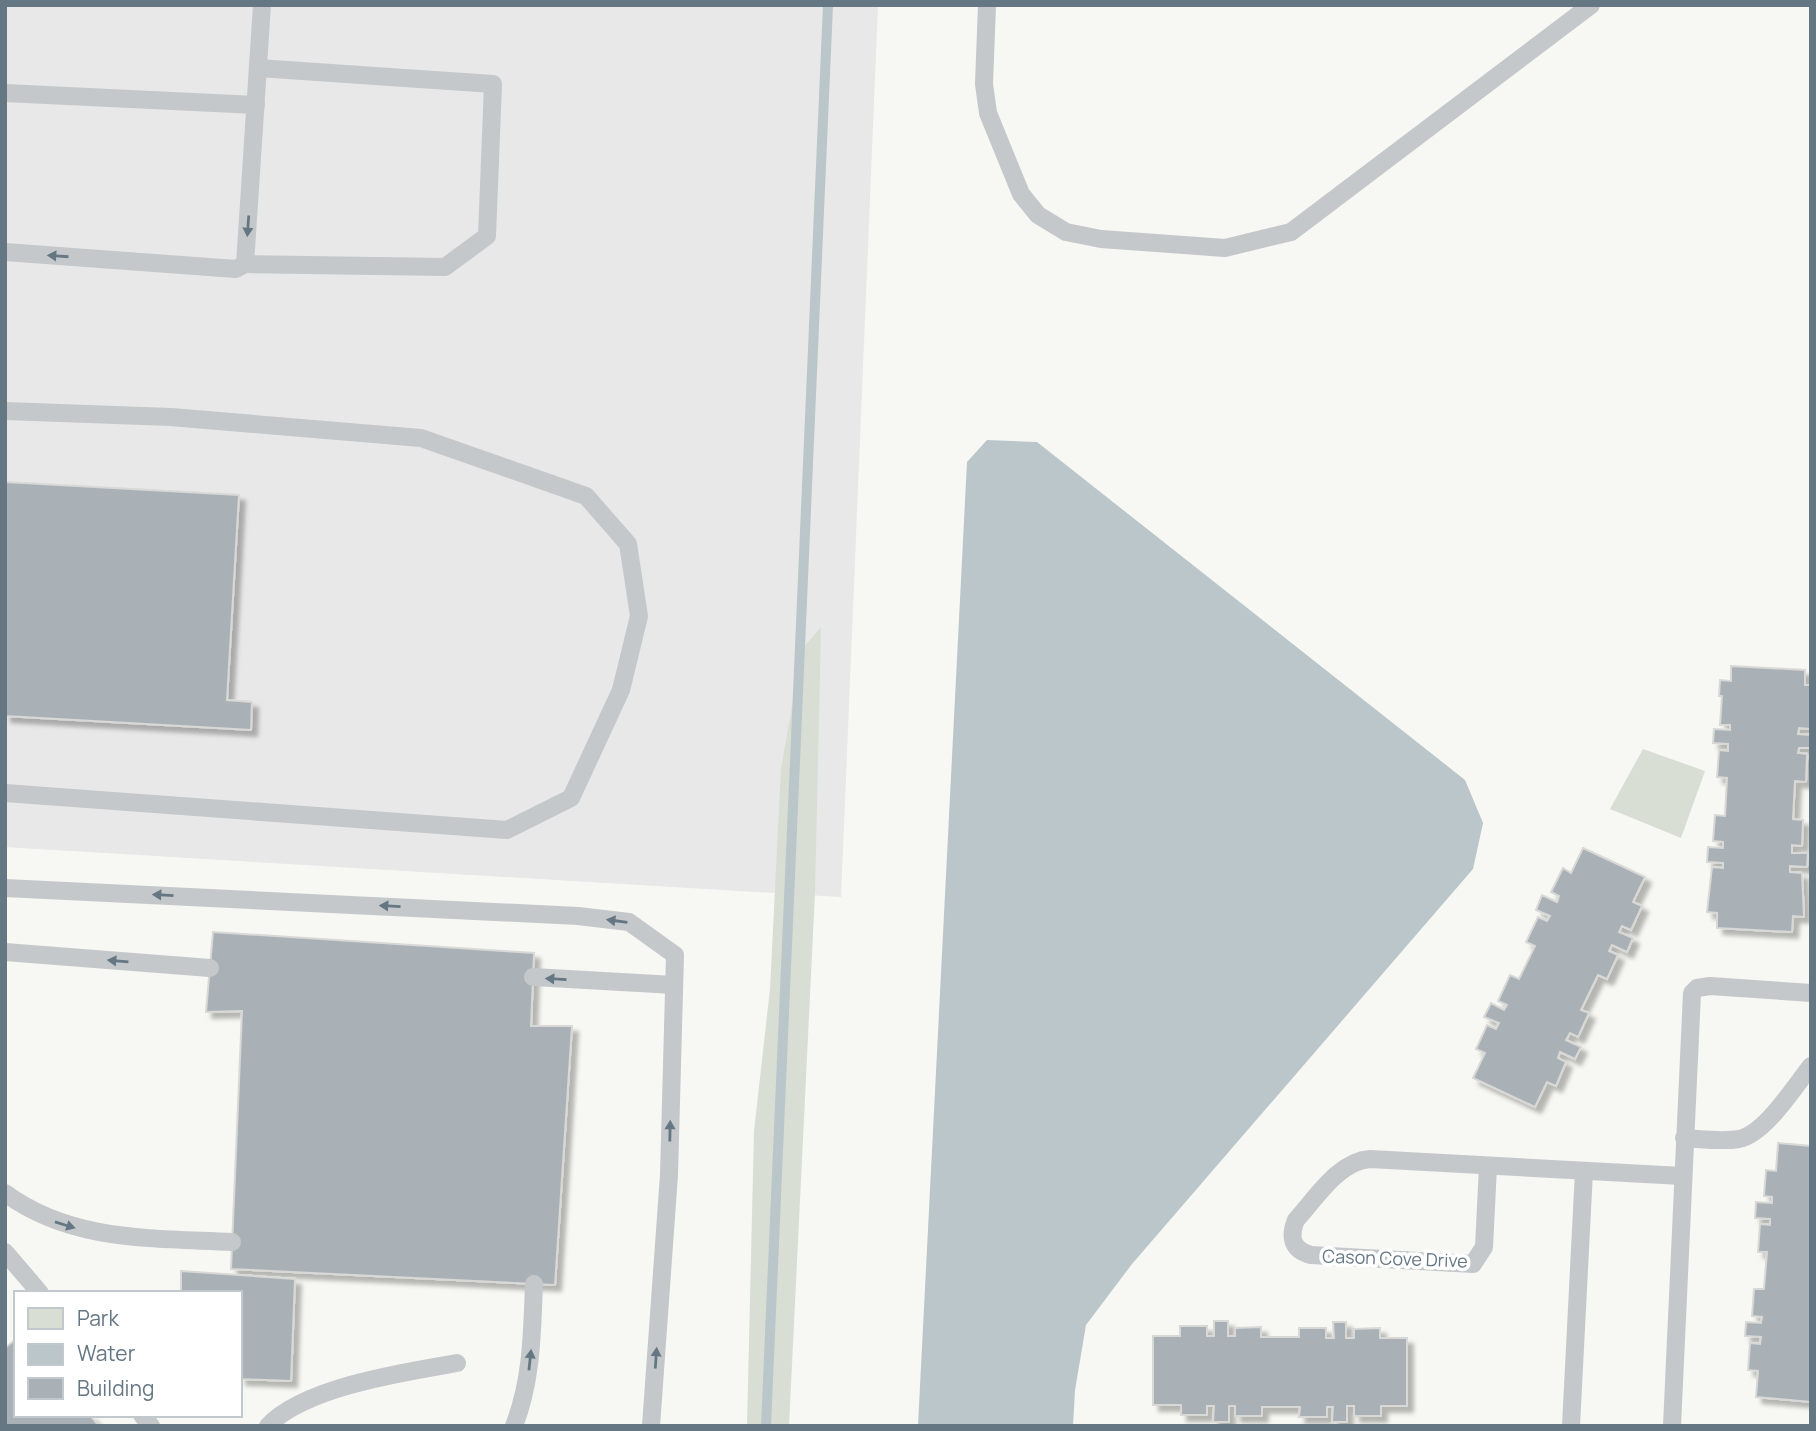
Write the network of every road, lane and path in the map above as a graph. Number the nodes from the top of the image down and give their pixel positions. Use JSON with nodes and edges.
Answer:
{"nodes":[{"id":1,"x":262,"y":5,"type":"edge"},
{"id":2,"x":987,"y":5,"type":"edge"},
{"id":3,"x":1591,"y":5,"type":"edge"},
{"id":4,"x":258,"y":68,"type":"junction"},
{"id":5,"x":5,"y":93,"type":"edge"},
{"id":6,"x":256,"y":105,"type":"junction"},
{"id":7,"x":5,"y":252,"type":"edge"},
{"id":8,"x":245,"y":264,"type":"junction"},
{"id":9,"x":5,"y":411,"type":"edge"},
{"id":10,"x":5,"y":793,"type":"edge"},
{"id":11,"x":5,"y":888,"type":"edge"},
{"id":12,"x":5,"y":951,"type":"edge"},
{"id":13,"x":210,"y":968,"type":"dead end"},
{"id":14,"x":533,"y":978,"type":"dead end"},
{"id":15,"x":674,"y":985,"type":"junction"},
{"id":16,"x":1811,"y":993,"type":"edge"},
{"id":17,"x":1811,"y":1067,"type":"edge"},
{"id":18,"x":1684,"y":1138,"type":"junction"},
{"id":19,"x":1488,"y":1166,"type":"junction"},
{"id":20,"x":1584,"y":1171,"type":"junction"},
{"id":21,"x":1682,"y":1176,"type":"junction"},
{"id":22,"x":5,"y":1193,"type":"edge"},
{"id":23,"x":232,"y":1242,"type":"dead end"},
{"id":24,"x":5,"y":1252,"type":"edge"},
{"id":25,"x":534,"y":1284,"type":"dead end"},
{"id":26,"x":38,"y":1291,"type":"edge"},
{"id":27,"x":457,"y":1363,"type":"dead end"},
{"id":28,"x":268,"y":1426,"type":"edge"},
{"id":29,"x":514,"y":1426,"type":"edge"},
{"id":30,"x":651,"y":1426,"type":"edge"},
{"id":31,"x":1571,"y":1426,"type":"edge"},
{"id":32,"x":1672,"y":1426,"type":"edge"}],
"edges":[{"from":1,"to":4,"type":"lane"},
{"from":2,"to":3,"type":"lane"},
{"from":4,"to":6,"type":"lane"},
{"from":4,"to":8,"type":"lane"},
{"from":5,"to":6,"type":"lane"},
{"from":6,"to":8,"type":"lane","one_way":true},
{"from":8,"to":7,"type":"lane","one_way":true},
{"from":9,"to":10,"type":"lane"},
{"from":15,"to":11,"type":"lane","one_way":true},
{"from":13,"to":12,"type":"lane","one_way":true},
{"from":15,"to":14,"type":"lane","one_way":true},
{"from":30,"to":15,"type":"lane","one_way":true},
{"from":16,"to":18,"type":"lane"},
{"from":17,"to":18,"type":"lane"},
{"from":18,"to":21,"type":"lane"},
{"from":19,"to":19,"type":"lane","name":"Cason Cove Drive"},
{"from":19,"to":20,"type":"lane","name":"Cason Cove Drive"},
{"from":20,"to":21,"type":"lane","name":"Cason Cove Drive"},
{"from":20,"to":31,"type":"lane"},
{"from":21,"to":32,"type":"lane"},
{"from":22,"to":23,"type":"lane","one_way":true},
{"from":24,"to":26,"type":"lane"},
{"from":29,"to":25,"type":"lane","one_way":true},
{"from":27,"to":28,"type":"lane"}]}
